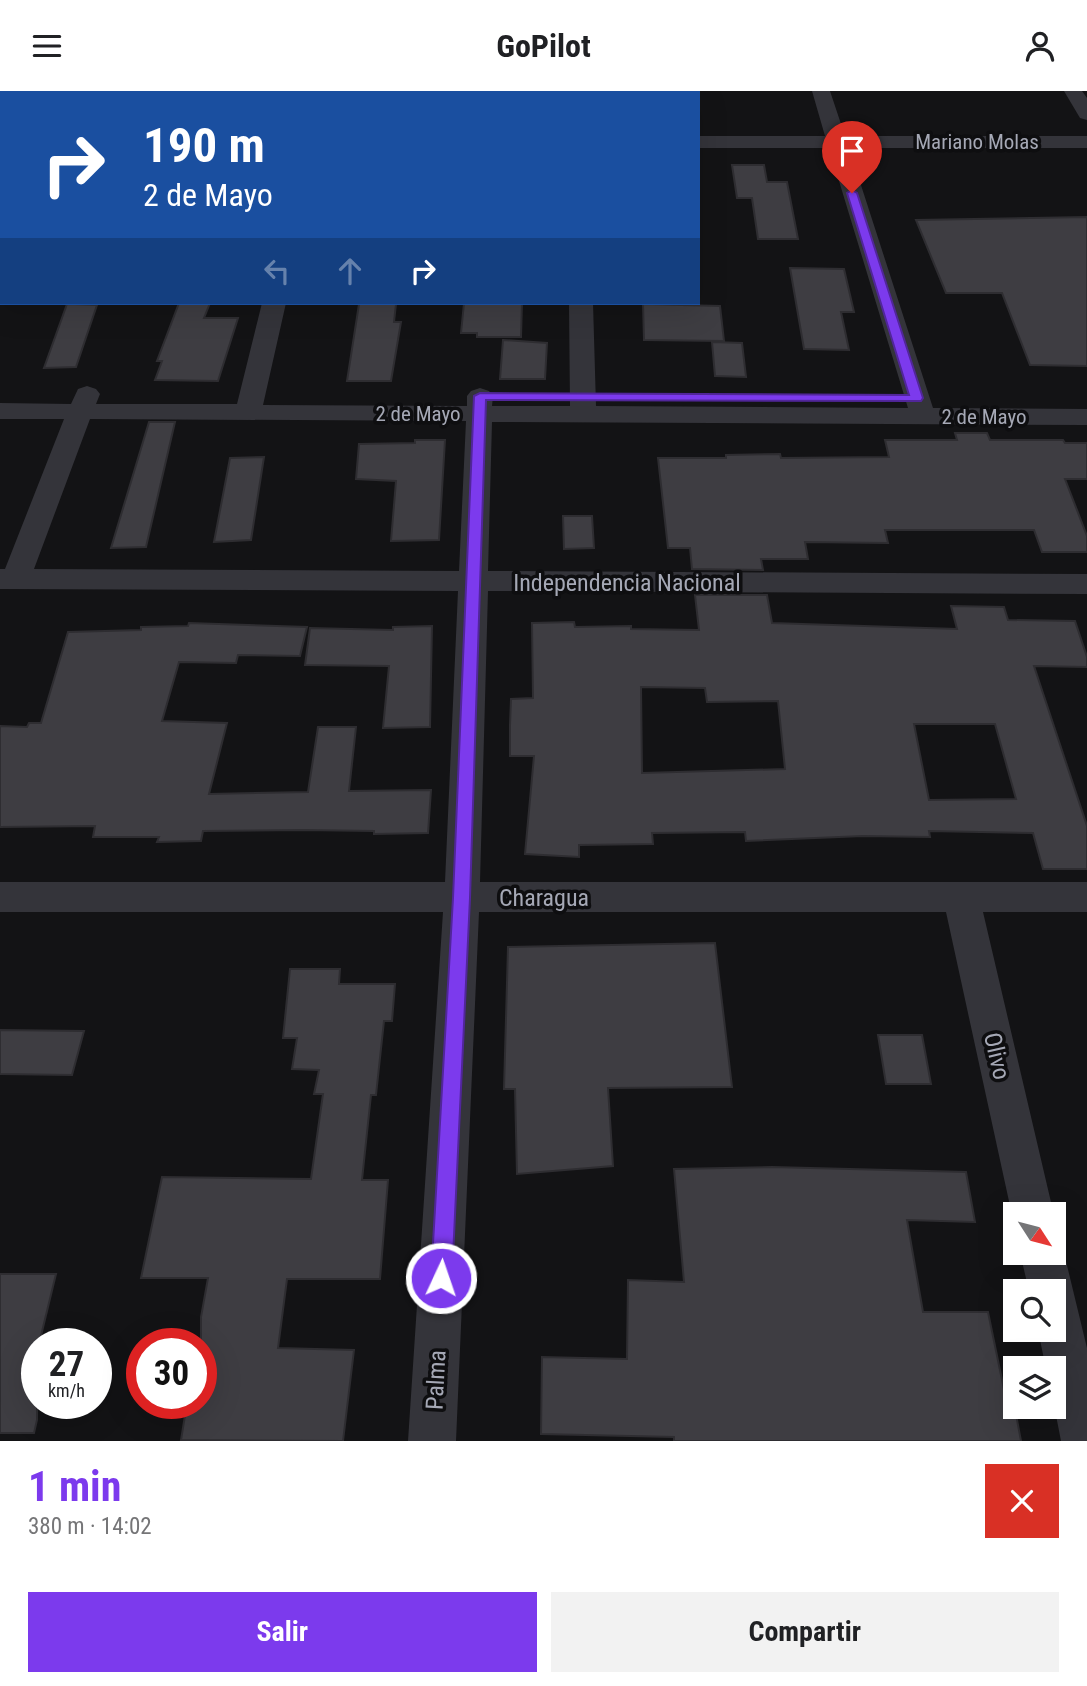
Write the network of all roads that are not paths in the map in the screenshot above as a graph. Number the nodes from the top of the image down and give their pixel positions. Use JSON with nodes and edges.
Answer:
{"nodes":[{"id":1,"x":821,"y":91,"type":"edge"},
{"id":2,"x":1073,"y":91,"type":"edge"},
{"id":3,"x":1087,"y":114,"type":"edge"},
{"id":4,"x":836,"y":141,"type":"junction"},
{"id":5,"x":700,"y":142,"type":"edge"},
{"id":6,"x":1087,"y":142,"type":"edge"},
{"id":7,"x":274,"y":305,"type":"edge"},
{"id":8,"x":581,"y":305,"type":"edge"},
{"id":9,"x":0,"y":394,"type":"edge"},
{"id":10,"x":1087,"y":399,"type":"edge"},
{"id":11,"x":83,"y":403,"type":"junction"},
{"id":12,"x":250,"y":404,"type":"junction"},
{"id":13,"x":480,"y":405,"type":"junction"},
{"id":14,"x":582,"y":406,"type":"junction"},
{"id":15,"x":920,"y":407,"type":"junction"},
{"id":16,"x":0,"y":411,"type":"edge"},
{"id":17,"x":1087,"y":417,"type":"edge"},
{"id":18,"x":8,"y":579,"type":"edge"},
{"id":19,"x":474,"y":583,"type":"junction"},
{"id":20,"x":1087,"y":584,"type":"edge"},
{"id":21,"x":0,"y":897,"type":"edge"},
{"id":22,"x":961,"y":897,"type":"junction"},
{"id":23,"x":1087,"y":897,"type":"edge"},
{"id":24,"x":462,"y":898,"type":"junction"},
{"id":25,"x":1030,"y":1202,"type":"edge"},
{"id":26,"x":1063,"y":1342,"type":"edge"},
{"id":27,"x":432,"y":1441,"type":"edge"},
{"id":28,"x":1085,"y":1441,"type":"edge"}],
"edges":[{"from":1,"to":4,"type":"street"},
{"from":2,"to":3,"type":"street"},
{"from":4,"to":5,"type":"street","name":"Mariano Molas"},
{"from":4,"to":6,"type":"street","name":"Mariano Molas"},
{"from":4,"to":15,"type":"street"},
{"from":7,"to":12,"type":"street"},
{"from":8,"to":14,"type":"street"},
{"from":9,"to":11,"type":"street","name":"2 de Mayo"},
{"from":10,"to":15,"type":"street","name":"2 de Mayo"},
{"from":11,"to":12,"type":"street","name":"2 de Mayo"},
{"from":11,"to":16,"type":"street","name":"2 de Mayo"},
{"from":11,"to":18,"type":"street"},
{"from":12,"to":13,"type":"street","name":"2 de Mayo"},
{"from":13,"to":14,"type":"street","name":"2 de Mayo"},
{"from":13,"to":19,"type":"street","name":"Palma"},
{"from":14,"to":15,"type":"street","name":"2 de Mayo"},
{"from":15,"to":17,"type":"street","name":"2 de Mayo"},
{"from":18,"to":19,"type":"street","name":"Independencia Nacional"},
{"from":19,"to":20,"type":"street","name":"Independencia Nacional"},
{"from":19,"to":24,"type":"street","name":"Palma"},
{"from":21,"to":24,"type":"street","name":"Charagua"},
{"from":22,"to":23,"type":"street","name":"Charagua"},
{"from":22,"to":24,"type":"street","name":"Charagua"},
{"from":22,"to":25,"type":"street","name":"Olivo"},
{"from":24,"to":27,"type":"street","name":"Palma"},
{"from":26,"to":28,"type":"street"}]}
